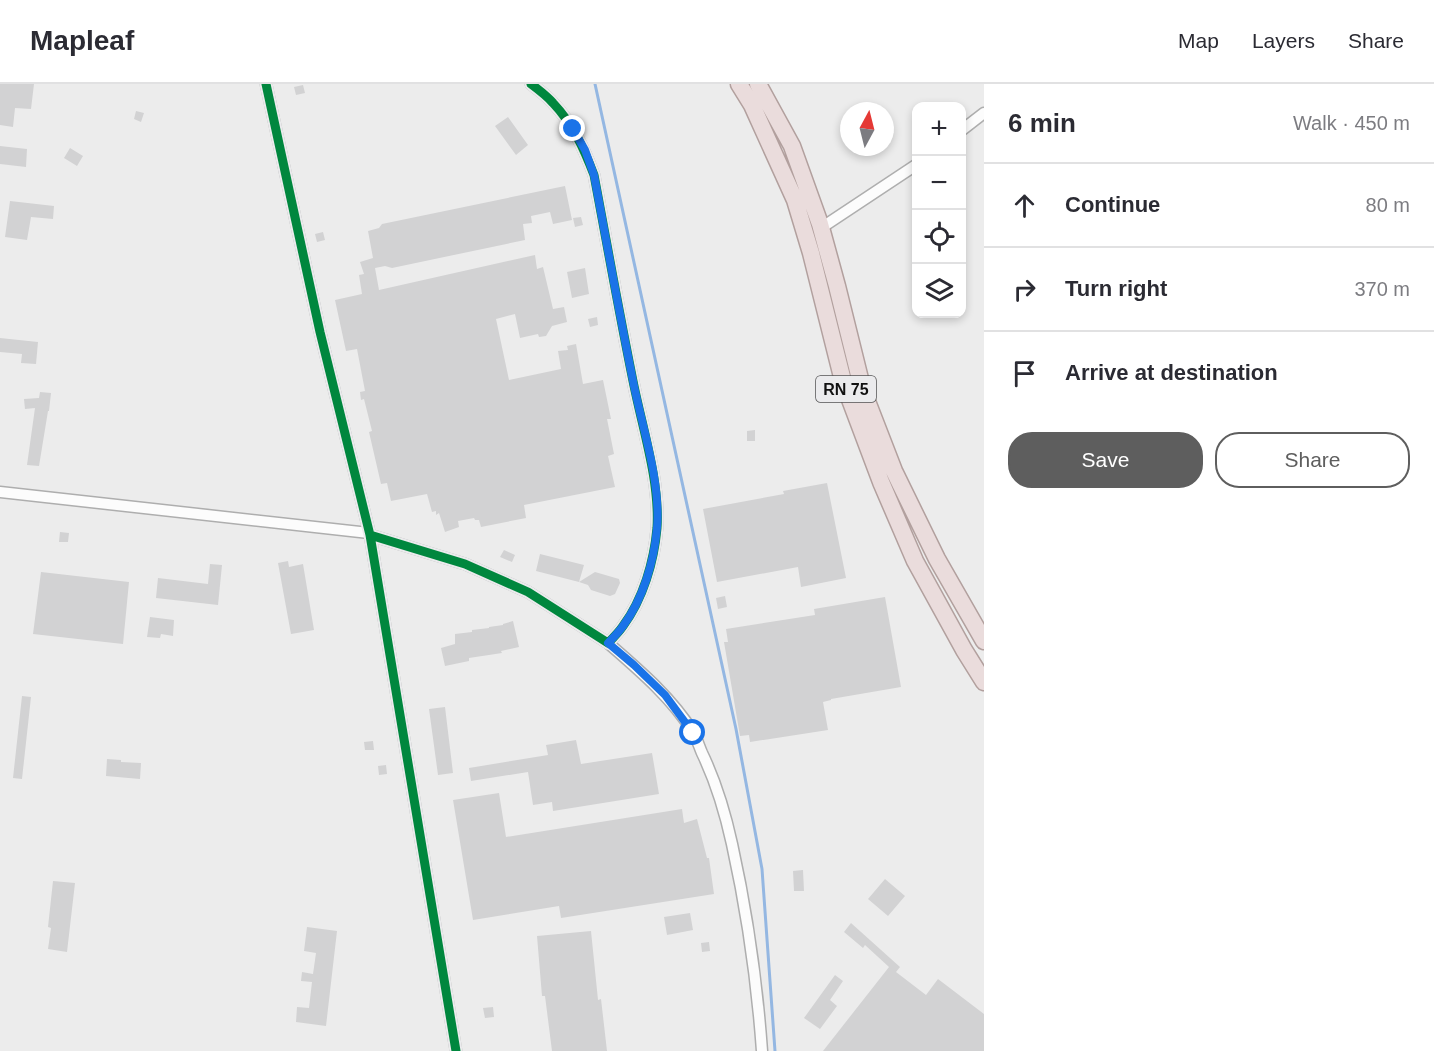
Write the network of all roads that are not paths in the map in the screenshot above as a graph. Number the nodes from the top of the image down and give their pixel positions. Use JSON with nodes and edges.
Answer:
{"nodes":[{"id":1,"x":266,"y":84,"type":"edge"},
{"id":2,"x":531,"y":84,"type":"edge"},
{"id":3,"x":739,"y":84,"type":"edge"},
{"id":4,"x":758,"y":84,"type":"edge"},
{"id":5,"x":984,"y":113,"type":"edge"},
{"id":6,"x":966,"y":127,"type":"edge"},
{"id":7,"x":912,"y":168,"type":"edge"},
{"id":8,"x":821,"y":228,"type":"junction"},
{"id":9,"x":0,"y":492,"type":"edge"},
{"id":10,"x":370,"y":534,"type":"junction"},
{"id":11,"x":984,"y":641,"type":"edge"},
{"id":12,"x":608,"y":643,"type":"junction"},
{"id":13,"x":984,"y":682,"type":"edge"},
{"id":14,"x":456,"y":1051,"type":"edge"},
{"id":15,"x":762,"y":1051,"type":"edge"}],
"edges":[{"from":1,"to":10,"type":"street"},
{"from":2,"to":12,"type":"street"},
{"from":3,"to":13,"type":"highway","number":"RN 75"},
{"from":4,"to":8,"type":"highway","number":"RN 75"},
{"from":5,"to":6,"type":"street"},
{"from":7,"to":8,"type":"street"},
{"from":8,"to":11,"type":"highway","number":"RN 75"},
{"from":9,"to":10,"type":"street"},
{"from":10,"to":12,"type":"street"},
{"from":10,"to":14,"type":"street"},
{"from":12,"to":15,"type":"street"}]}
